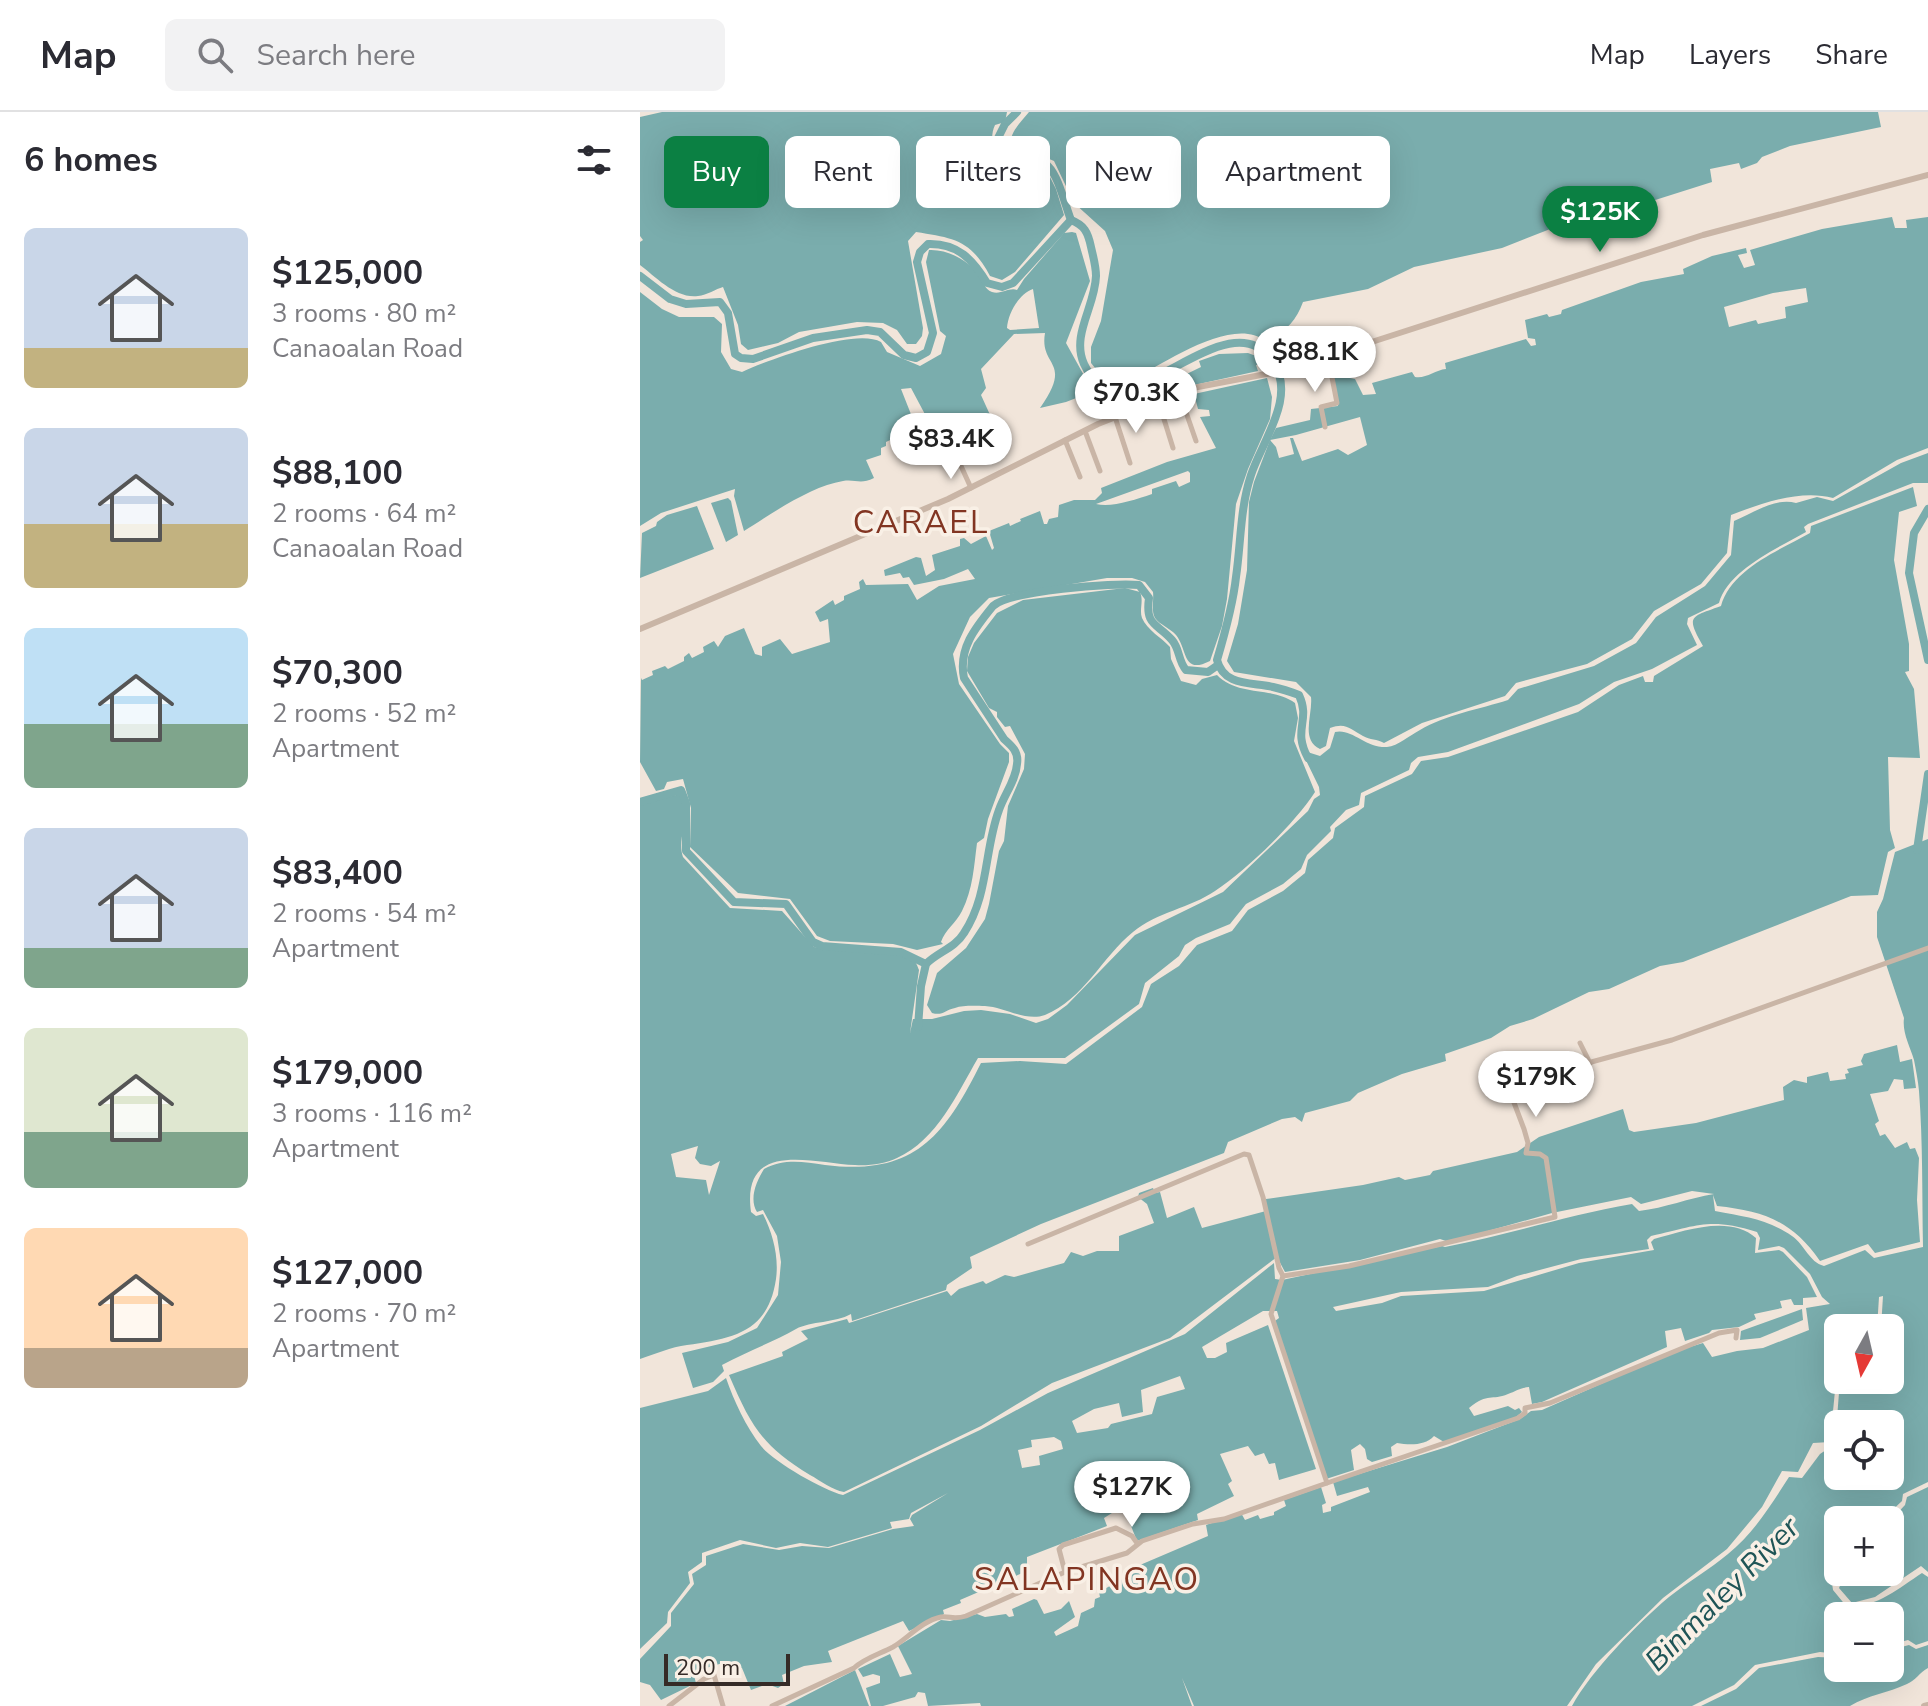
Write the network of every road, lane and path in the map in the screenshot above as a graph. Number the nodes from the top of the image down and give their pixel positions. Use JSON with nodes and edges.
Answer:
{"nodes":[{"id":1,"x":1928,"y":175,"type":"edge"},
{"id":2,"x":1328,"y":357,"type":"junction"},
{"id":3,"x":1179,"y":392,"type":"junction"},
{"id":4,"x":1158,"y":400,"type":"junction"},
{"id":5,"x":1115,"y":417,"type":"junction"},
{"id":6,"x":1325,"y":427,"type":"dead end"},
{"id":7,"x":1085,"y":431,"type":"junction"},
{"id":8,"x":1065,"y":440,"type":"junction"},
{"id":9,"x":1196,"y":441,"type":"dead end"},
{"id":10,"x":1173,"y":448,"type":"dead end"},
{"id":11,"x":1130,"y":463,"type":"dead end"},
{"id":12,"x":961,"y":466,"type":"dead end"},
{"id":13,"x":1100,"y":471,"type":"dead end"},
{"id":14,"x":1080,"y":477,"type":"dead end"},
{"id":15,"x":971,"y":488,"type":"junction"},
{"id":16,"x":640,"y":629,"type":"edge"},
{"id":17,"x":1928,"y":948,"type":"edge"},
{"id":18,"x":1580,"y":1043,"type":"dead end"},
{"id":19,"x":1590,"y":1063,"type":"junction"},
{"id":20,"x":1028,"y":1244,"type":"dead end"},
{"id":21,"x":1283,"y":1278,"type":"junction"},
{"id":22,"x":1736,"y":1338,"type":"dead end"},
{"id":23,"x":1327,"y":1483,"type":"junction"},
{"id":24,"x":1137,"y":1543,"type":"junction"},
{"id":25,"x":1065,"y":1572,"type":"junction"},
{"id":26,"x":669,"y":1706,"type":"edge"},
{"id":27,"x":723,"y":1706,"type":"edge"},
{"id":28,"x":772,"y":1706,"type":"edge"}],
"edges":[{"from":1,"to":2,"type":"street"},
{"from":2,"to":3,"type":"street"},
{"from":2,"to":6,"type":"street"},
{"from":3,"to":4,"type":"street"},
{"from":3,"to":9,"type":"street"},
{"from":4,"to":5,"type":"street"},
{"from":4,"to":10,"type":"street"},
{"from":5,"to":7,"type":"street"},
{"from":5,"to":11,"type":"street"},
{"from":7,"to":8,"type":"street"},
{"from":7,"to":13,"type":"street"},
{"from":8,"to":14,"type":"street"},
{"from":8,"to":15,"type":"street"},
{"from":12,"to":15,"type":"street"},
{"from":15,"to":16,"type":"street"},
{"from":17,"to":19,"type":"street"},
{"from":18,"to":19,"type":"street"},
{"from":19,"to":21,"type":"street"},
{"from":20,"to":21,"type":"street"},
{"from":21,"to":23,"type":"street"},
{"from":22,"to":23,"type":"street"},
{"from":23,"to":24,"type":"street"},
{"from":24,"to":25,"type":"street"},
{"from":24,"to":25,"type":"street"},
{"from":25,"to":28,"type":"street"},
{"from":26,"to":27,"type":"street"}]}
